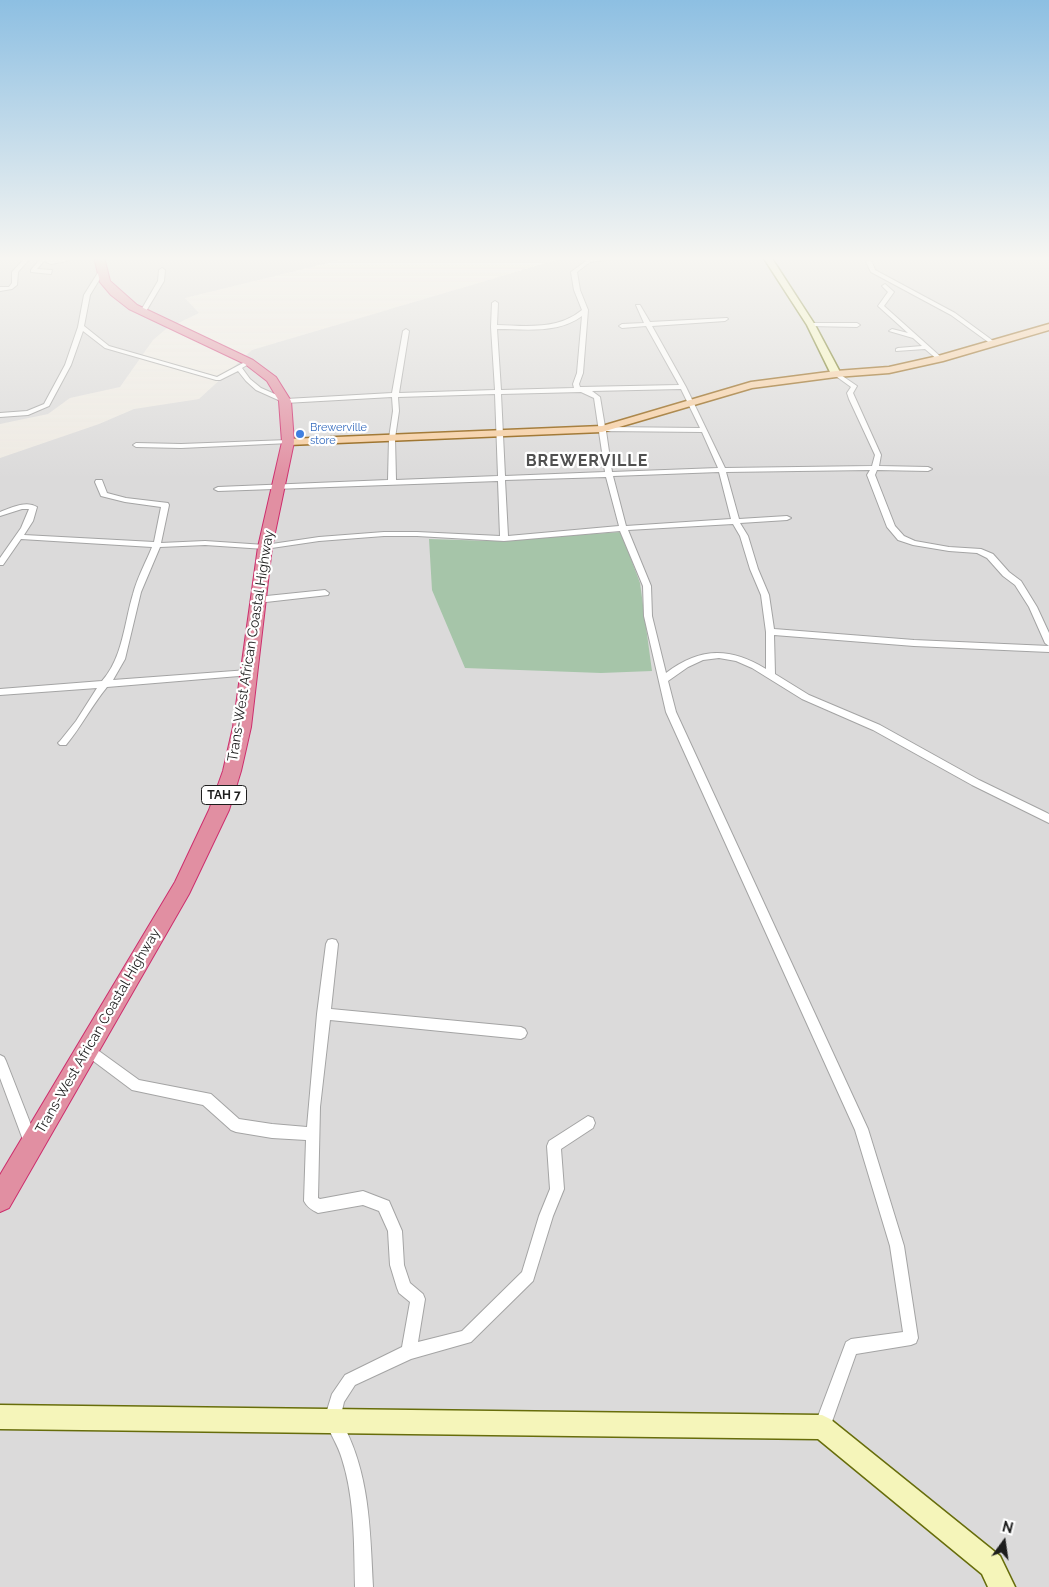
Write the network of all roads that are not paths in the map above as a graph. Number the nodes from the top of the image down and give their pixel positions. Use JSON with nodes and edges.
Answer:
{"nodes":[{"id":1,"x":80,"y":331,"type":"edge"},
{"id":2,"x":86,"y":331,"type":"edge"},
{"id":3,"x":179,"y":331,"type":"edge"},
{"id":4,"x":406,"y":331,"type":"dead end"},
{"id":5,"x":494,"y":331,"type":"edge"},
{"id":6,"x":583,"y":331,"type":"edge"},
{"id":7,"x":652,"y":331,"type":"edge"},
{"id":8,"x":814,"y":331,"type":"edge"},
{"id":9,"x":892,"y":331,"type":"dead end"},
{"id":10,"x":909,"y":331,"type":"edge"},
{"id":11,"x":977,"y":331,"type":"edge"},
{"id":12,"x":1035,"y":331,"type":"edge"},
{"id":13,"x":914,"y":336,"type":"junction"},
{"id":14,"x":994,"y":343,"type":"junction"},
{"id":15,"x":927,"y":348,"type":"junction"},
{"id":16,"x":898,"y":350,"type":"dead end"},
{"id":17,"x":940,"y":359,"type":"junction"},
{"id":18,"x":244,"y":365,"type":"junction"},
{"id":19,"x":836,"y":374,"type":"junction"},
{"id":20,"x":683,"y":387,"type":"junction"},
{"id":21,"x":582,"y":391,"type":"junction"},
{"id":22,"x":498,"y":392,"type":"junction"},
{"id":23,"x":395,"y":395,"type":"junction"},
{"id":24,"x":285,"y":401,"type":"junction"},
{"id":25,"x":690,"y":402,"type":"junction"},
{"id":26,"x":0,"y":415,"type":"edge"},
{"id":27,"x":602,"y":429,"type":"junction"},
{"id":28,"x":704,"y":430,"type":"junction"},
{"id":29,"x":500,"y":433,"type":"junction"},
{"id":30,"x":392,"y":438,"type":"junction"},
{"id":31,"x":288,"y":442,"type":"junction"},
{"id":32,"x":136,"y":444,"type":"dead end"},
{"id":33,"x":875,"y":468,"type":"junction"},
{"id":34,"x":928,"y":469,"type":"dead end"},
{"id":35,"x":722,"y":470,"type":"junction"},
{"id":36,"x":609,"y":475,"type":"junction"},
{"id":37,"x":502,"y":478,"type":"junction"},
{"id":38,"x":99,"y":482,"type":"dead end"},
{"id":39,"x":392,"y":483,"type":"junction"},
{"id":40,"x":277,"y":488,"type":"junction"},
{"id":41,"x":218,"y":489,"type":"dead end"},
{"id":42,"x":0,"y":514,"type":"edge"},
{"id":43,"x":787,"y":518,"type":"dead end"},
{"id":44,"x":736,"y":522,"type":"junction"},
{"id":45,"x":623,"y":528,"type":"junction"},
{"id":46,"x":19,"y":537,"type":"junction"},
{"id":47,"x":504,"y":539,"type":"junction"},
{"id":48,"x":157,"y":545,"type":"junction"},
{"id":49,"x":265,"y":547,"type":"junction"},
{"id":50,"x":0,"y":563,"type":"edge"},
{"id":51,"x":325,"y":593,"type":"dead end"},
{"id":52,"x":257,"y":600,"type":"junction"},
{"id":53,"x":770,"y":632,"type":"junction"},
{"id":54,"x":1049,"y":643,"type":"edge"},
{"id":55,"x":1049,"y":649,"type":"edge"},
{"id":56,"x":248,"y":673,"type":"junction"},
{"id":57,"x":771,"y":674,"type":"junction"},
{"id":58,"x":663,"y":681,"type":"junction"},
{"id":59,"x":106,"y":683,"type":"junction"},
{"id":60,"x":0,"y":692,"type":"edge"},
{"id":61,"x":63,"y":743,"type":"dead end"},
{"id":62,"x":1049,"y":819,"type":"edge"},
{"id":63,"x":332,"y":944,"type":"dead end"},
{"id":64,"x":323,"y":1014,"type":"junction"},
{"id":65,"x":520,"y":1033,"type":"dead end"},
{"id":66,"x":88,"y":1050,"type":"junction"},
{"id":67,"x":0,"y":1061,"type":"edge"},
{"id":68,"x":588,"y":1123,"type":"dead end"},
{"id":69,"x":313,"y":1134,"type":"junction"},
{"id":70,"x":32,"y":1144,"type":"junction"},
{"id":71,"x":0,"y":1199,"type":"edge"},
{"id":72,"x":409,"y":1352,"type":"junction"},
{"id":73,"x":0,"y":1417,"type":"edge"},
{"id":74,"x":332,"y":1420,"type":"junction"},
{"id":75,"x":822,"y":1427,"type":"junction"},
{"id":76,"x":364,"y":1587,"type":"edge"},
{"id":77,"x":1002,"y":1587,"type":"edge"}],
"edges":[{"from":1,"to":26,"type":"street"},
{"from":2,"to":18,"type":"street"},
{"from":3,"to":18,"type":"highway","name":"Trans-West African Coastal Highway","number":"TAH 7"},
{"from":4,"to":23,"type":"street"},
{"from":5,"to":22,"type":"street"},
{"from":6,"to":21,"type":"street"},
{"from":7,"to":20,"type":"street"},
{"from":8,"to":19,"type":"street"},
{"from":9,"to":13,"type":"street"},
{"from":10,"to":13,"type":"street"},
{"from":11,"to":14,"type":"street"},
{"from":12,"to":14,"type":"main road"},
{"from":13,"to":15,"type":"street"},
{"from":14,"to":17,"type":"main road"},
{"from":15,"to":16,"type":"street"},
{"from":15,"to":17,"type":"street"},
{"from":17,"to":19,"type":"main road"},
{"from":18,"to":24,"type":"highway","name":"Trans-West African Coastal Highway","number":"TAH 7"},
{"from":19,"to":25,"type":"main road"},
{"from":19,"to":33,"type":"street"},
{"from":20,"to":21,"type":"street"},
{"from":20,"to":25,"type":"street"},
{"from":21,"to":22,"type":"street"},
{"from":21,"to":27,"type":"street"},
{"from":22,"to":23,"type":"street"},
{"from":22,"to":29,"type":"street"},
{"from":23,"to":24,"type":"street"},
{"from":23,"to":30,"type":"street"},
{"from":24,"to":31,"type":"highway","name":"Trans-West African Coastal Highway","number":"TAH 7"},
{"from":25,"to":27,"type":"main road"},
{"from":25,"to":28,"type":"street"},
{"from":27,"to":28,"type":"street"},
{"from":27,"to":29,"type":"main road"},
{"from":27,"to":36,"type":"street"},
{"from":28,"to":35,"type":"street"},
{"from":29,"to":30,"type":"main road"},
{"from":29,"to":37,"type":"street"},
{"from":30,"to":31,"type":"main road"},
{"from":30,"to":39,"type":"street"},
{"from":31,"to":32,"type":"street"},
{"from":31,"to":40,"type":"highway","name":"Trans-West African Coastal Highway","number":"TAH 7"},
{"from":33,"to":34,"type":"street"},
{"from":33,"to":35,"type":"street"},
{"from":33,"to":54,"type":"street"},
{"from":35,"to":36,"type":"street"},
{"from":35,"to":44,"type":"street"},
{"from":36,"to":37,"type":"street"},
{"from":36,"to":45,"type":"street"},
{"from":37,"to":39,"type":"street"},
{"from":37,"to":47,"type":"street"},
{"from":38,"to":48,"type":"street"},
{"from":39,"to":40,"type":"street"},
{"from":40,"to":41,"type":"street"},
{"from":40,"to":49,"type":"highway","name":"Trans-West African Coastal Highway","number":"TAH 7"},
{"from":42,"to":46,"type":"street"},
{"from":43,"to":44,"type":"street"},
{"from":44,"to":45,"type":"street"},
{"from":44,"to":53,"type":"street"},
{"from":45,"to":47,"type":"street"},
{"from":45,"to":58,"type":"street"},
{"from":46,"to":48,"type":"street"},
{"from":46,"to":50,"type":"street"},
{"from":47,"to":49,"type":"street"},
{"from":48,"to":49,"type":"street"},
{"from":48,"to":59,"type":"street"},
{"from":49,"to":52,"type":"highway","name":"Trans-West African Coastal Highway","number":"TAH 7"},
{"from":51,"to":52,"type":"street"},
{"from":52,"to":56,"type":"highway","name":"Trans-West African Coastal Highway","number":"TAH 7"},
{"from":53,"to":55,"type":"street"},
{"from":53,"to":57,"type":"street"},
{"from":56,"to":59,"type":"street"},
{"from":56,"to":66,"type":"highway","name":"Trans-West African Coastal Highway","number":"TAH 7"},
{"from":57,"to":58,"type":"street"},
{"from":57,"to":62,"type":"street"},
{"from":58,"to":75,"type":"street"},
{"from":59,"to":60,"type":"street"},
{"from":59,"to":61,"type":"street"},
{"from":63,"to":64,"type":"street"},
{"from":64,"to":65,"type":"street"},
{"from":64,"to":69,"type":"street"},
{"from":66,"to":69,"type":"street"},
{"from":66,"to":70,"type":"highway","name":"Trans-West African Coastal Highway","number":"TAH 7"},
{"from":67,"to":70,"type":"street"},
{"from":68,"to":72,"type":"street"},
{"from":69,"to":72,"type":"street"},
{"from":70,"to":71,"type":"highway","name":"Trans-West African Coastal Highway","number":"TAH 7"},
{"from":72,"to":74,"type":"street"},
{"from":73,"to":74,"type":"street"},
{"from":74,"to":75,"type":"street"},
{"from":74,"to":76,"type":"street"},
{"from":75,"to":77,"type":"street"}]}
